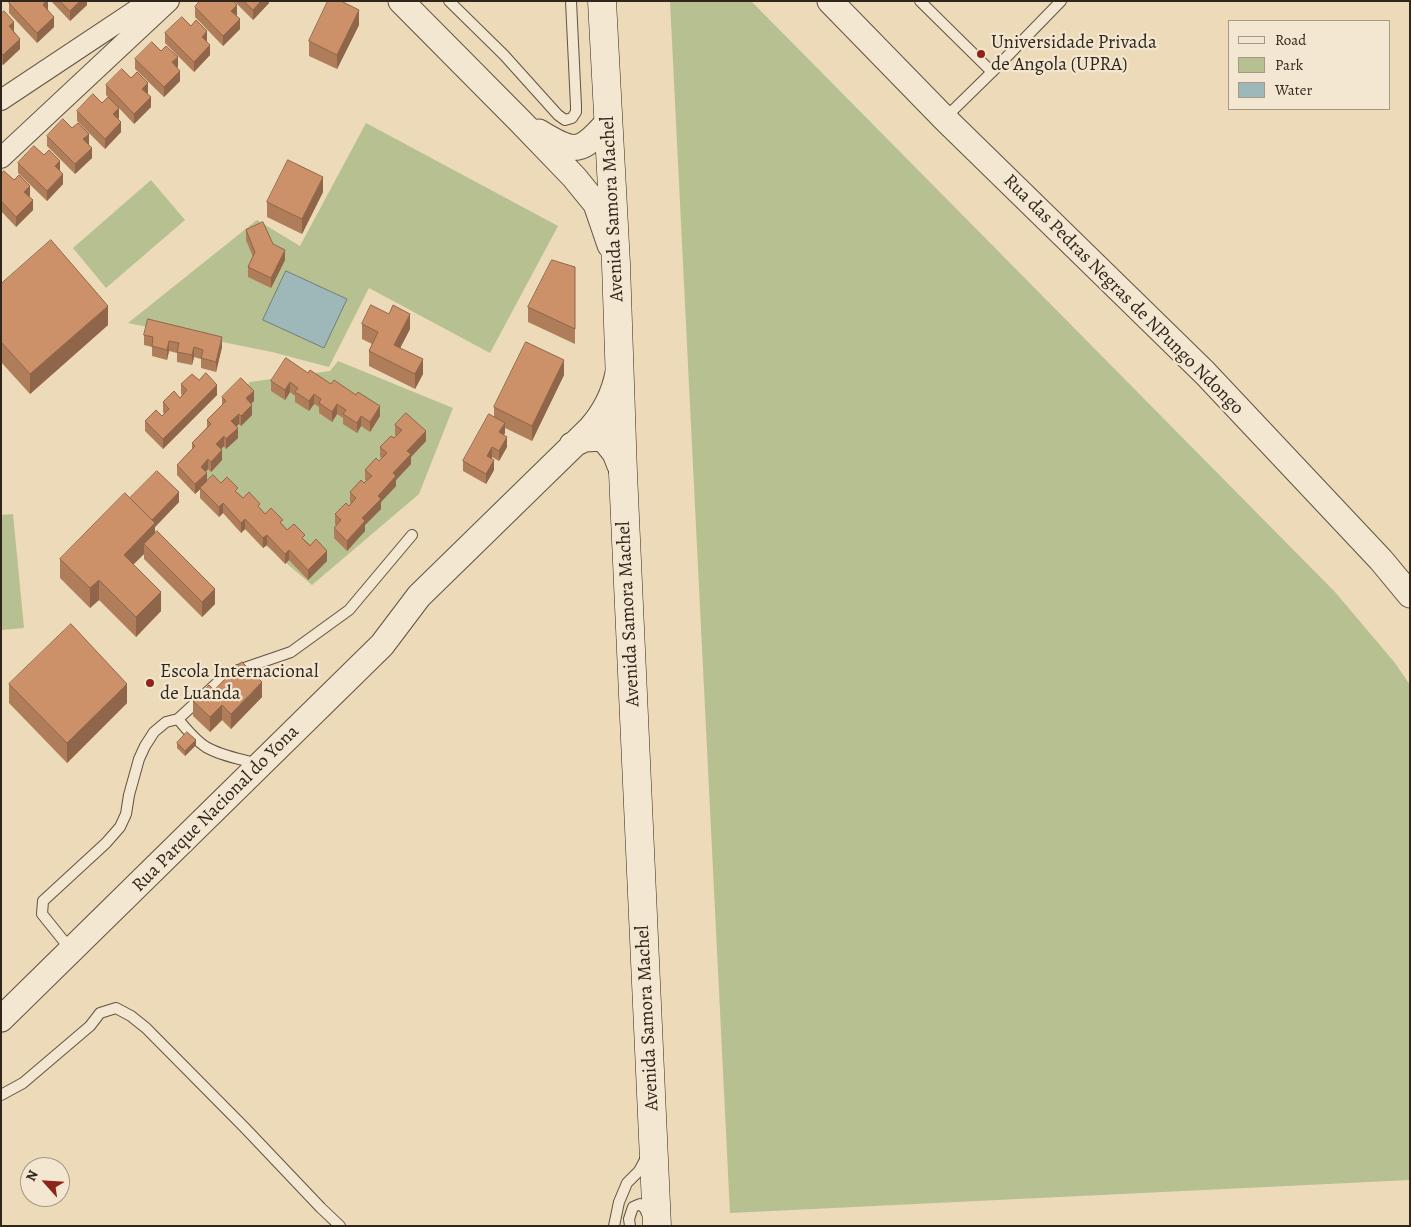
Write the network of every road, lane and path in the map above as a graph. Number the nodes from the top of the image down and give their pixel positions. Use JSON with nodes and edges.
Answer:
{"nodes":[{"id":1,"x":150,"y":1,"type":"edge"},
{"id":2,"x":168,"y":1,"type":"edge"},
{"id":3,"x":401,"y":1,"type":"edge"},
{"id":4,"x":449,"y":1,"type":"edge"},
{"id":5,"x":571,"y":1,"type":"edge"},
{"id":6,"x":602,"y":1,"type":"edge"},
{"id":7,"x":830,"y":1,"type":"edge"},
{"id":8,"x":920,"y":1,"type":"edge"},
{"id":9,"x":1061,"y":1,"type":"edge"},
{"id":10,"x":992,"y":72,"type":"junction"},
{"id":11,"x":1,"y":100,"type":"edge"},
{"id":12,"x":944,"y":119,"type":"junction"},
{"id":13,"x":520,"y":121,"type":"junction"},
{"id":14,"x":609,"y":121,"type":"junction"},
{"id":15,"x":1,"y":158,"type":"edge"},
{"id":16,"x":616,"y":264,"type":"junction"},
{"id":17,"x":620,"y":365,"type":"junction"},
{"id":18,"x":572,"y":445,"type":"junction"},
{"id":19,"x":623,"y":473,"type":"junction"},
{"id":20,"x":412,"y":535,"type":"dead end"},
{"id":21,"x":1410,"y":595,"type":"edge"},
{"id":22,"x":178,"y":719,"type":"junction"},
{"id":23,"x":261,"y":765,"type":"junction"},
{"id":24,"x":71,"y":951,"type":"junction"},
{"id":25,"x":1,"y":1020,"type":"edge"},
{"id":26,"x":1,"y":1095,"type":"edge"},
{"id":27,"x":654,"y":1142,"type":"junction"},
{"id":28,"x":340,"y":1226,"type":"edge"},
{"id":29,"x":614,"y":1226,"type":"edge"},
{"id":30,"x":630,"y":1226,"type":"edge"},
{"id":31,"x":652,"y":1226,"type":"edge"},
{"id":32,"x":657,"y":1226,"type":"edge"}],
"edges":[{"from":1,"to":11,"type":"street"},
{"from":2,"to":15,"type":"street"},
{"from":3,"to":13,"type":"street"},
{"from":4,"to":5,"type":"lane"},
{"from":6,"to":14,"type":"main road","name":"Avenida Samora Machel"},
{"from":7,"to":12,"type":"street","name":"Rua das Pedras Negras de NPungo Ndongo"},
{"from":8,"to":10,"type":"lane"},
{"from":9,"to":10,"type":"lane"},
{"from":10,"to":12,"type":"lane"},
{"from":12,"to":21,"type":"street","name":"Rua das Pedras Negras de NPungo Ndongo"},
{"from":13,"to":14,"type":"street"},
{"from":13,"to":16,"type":"street"},
{"from":14,"to":16,"type":"main road","name":"Avenida Samora Machel"},
{"from":16,"to":17,"type":"main road","name":"Avenida Samora Machel"},
{"from":17,"to":18,"type":"street","name":"Rua Parque Nacional do Yona"},
{"from":17,"to":19,"type":"main road","name":"Avenida Samora Machel"},
{"from":18,"to":19,"type":"street","name":"Rua Parque Nacional do Yona"},
{"from":18,"to":23,"type":"street","name":"Rua Parque Nacional do Yona"},
{"from":19,"to":27,"type":"main road","name":"Avenida Samora Machel"},
{"from":20,"to":22,"type":"lane"},
{"from":22,"to":23,"type":"lane"},
{"from":22,"to":24,"type":"lane"},
{"from":23,"to":24,"type":"street","name":"Rua Parque Nacional do Yona"},
{"from":24,"to":25,"type":"street","name":"Rua Parque Nacional do Yona"},
{"from":26,"to":28,"type":"lane"},
{"from":27,"to":29,"type":"lane"},
{"from":27,"to":32,"type":"main road","name":"Avenida Samora Machel"},
{"from":30,"to":31,"type":"lane"}]}
